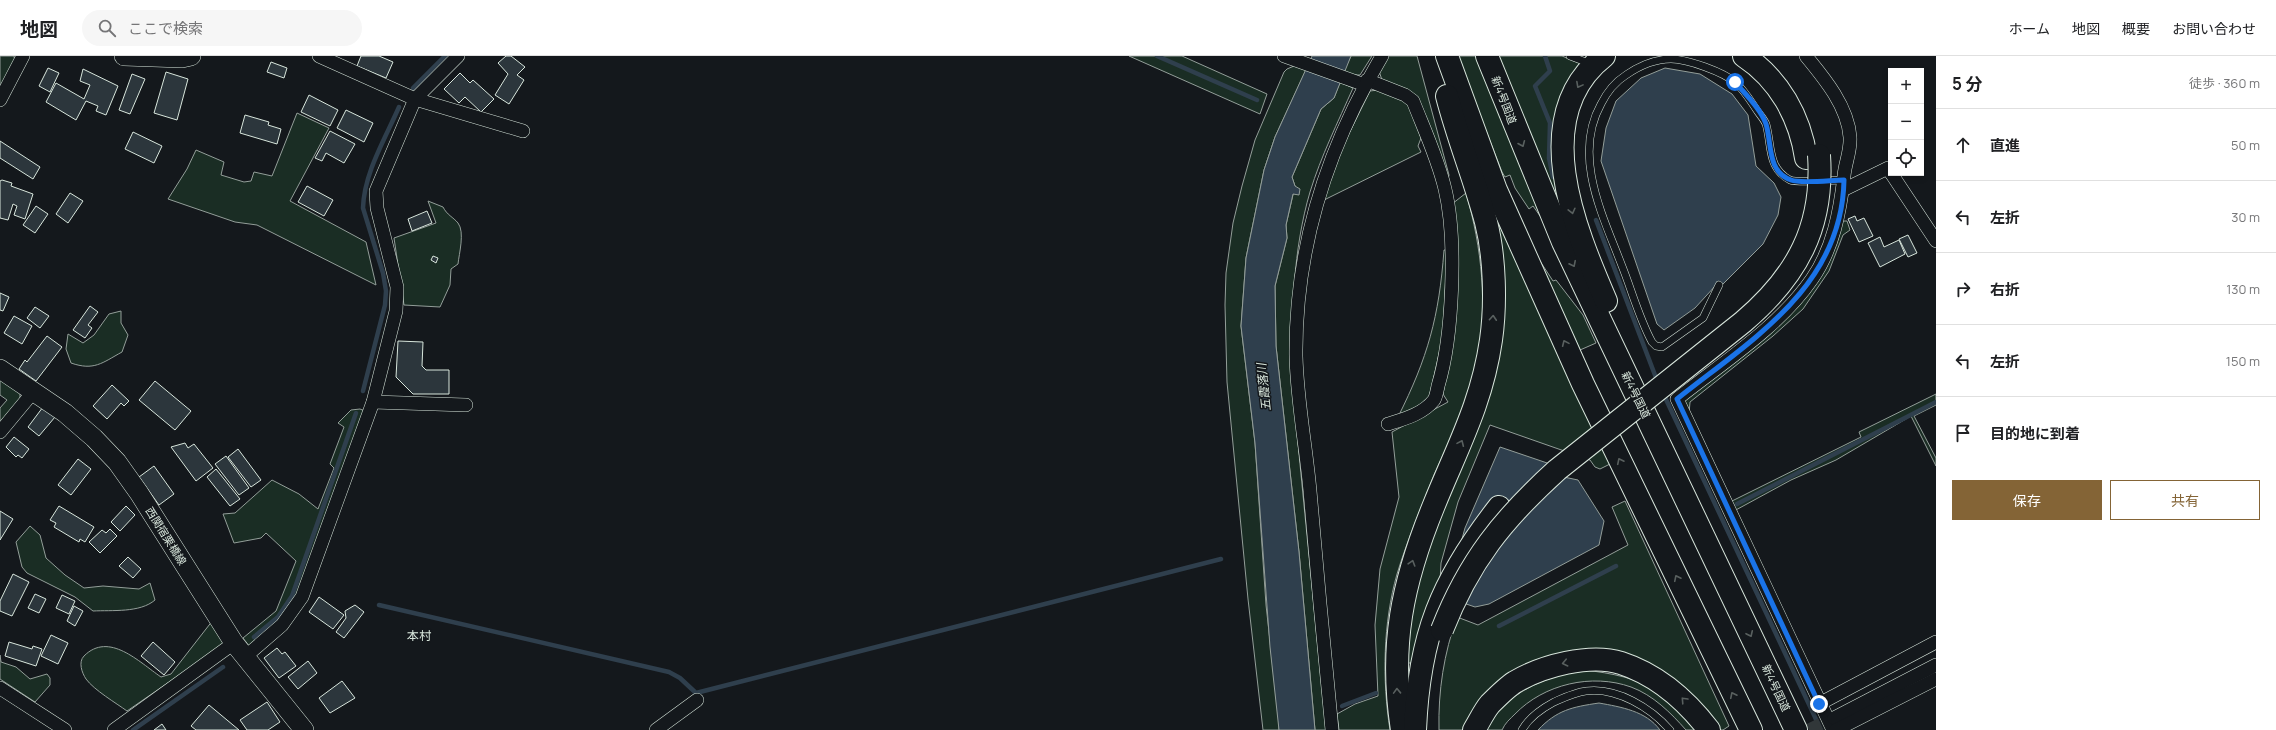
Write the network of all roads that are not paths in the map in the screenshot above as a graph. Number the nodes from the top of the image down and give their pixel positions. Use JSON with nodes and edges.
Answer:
{"nodes":[{"id":1,"x":23,"y":56,"type":"edge"},
{"id":2,"x":124,"y":56,"type":"edge"},
{"id":3,"x":191,"y":56,"type":"edge"},
{"id":4,"x":319,"y":56,"type":"edge"},
{"id":5,"x":458,"y":56,"type":"edge"},
{"id":6,"x":1284,"y":56,"type":"edge"},
{"id":7,"x":1382,"y":56,"type":"edge"},
{"id":8,"x":1438,"y":56,"type":"edge"},
{"id":9,"x":1447,"y":56,"type":"edge"},
{"id":10,"x":1487,"y":56,"type":"edge"},
{"id":11,"x":1570,"y":56,"type":"edge"},
{"id":12,"x":1744,"y":56,"type":"edge"},
{"id":13,"x":1764,"y":56,"type":"edge"},
{"id":14,"x":1806,"y":56,"type":"edge"},
{"id":15,"x":1601,"y":59,"type":"edge"},
{"id":16,"x":1366,"y":82,"type":"junction"},
{"id":17,"x":415,"y":99,"type":"junction"},
{"id":18,"x":0,"y":100,"type":"edge"},
{"id":19,"x":523,"y":131,"type":"dead end"},
{"id":20,"x":1812,"y":156,"type":"junction"},
{"id":21,"x":1888,"y":168,"type":"edge"},
{"id":22,"x":1893,"y":176,"type":"edge"},
{"id":23,"x":1844,"y":185,"type":"junction"},
{"id":24,"x":1936,"y":240,"type":"edge"},
{"id":25,"x":1719,"y":285,"type":"dead end"},
{"id":26,"x":0,"y":369,"type":"edge"},
{"id":27,"x":34,"y":391,"type":"junction"},
{"id":28,"x":373,"y":402,"type":"junction"},
{"id":29,"x":466,"y":405,"type":"dead end"},
{"id":30,"x":1388,"y":424,"type":"dead end"},
{"id":31,"x":0,"y":432,"type":"edge"},
{"id":32,"x":1738,"y":608,"type":"junction"},
{"id":33,"x":1437,"y":627,"type":"junction"},
{"id":34,"x":1936,"y":642,"type":"edge"},
{"id":35,"x":240,"y":650,"type":"junction"},
{"id":36,"x":1936,"y":665,"type":"edge"},
{"id":37,"x":1936,"y":679,"type":"edge"},
{"id":38,"x":0,"y":688,"type":"edge"},
{"id":39,"x":697,"y":700,"type":"dead end"},
{"id":40,"x":1819,"y":704,"type":"junction"},
{"id":41,"x":1834,"y":726,"type":"edge"},
{"id":42,"x":65,"y":730,"type":"edge"},
{"id":43,"x":114,"y":730,"type":"edge"},
{"id":44,"x":304,"y":730,"type":"edge"},
{"id":45,"x":656,"y":730,"type":"edge"},
{"id":46,"x":1332,"y":730,"type":"edge"},
{"id":47,"x":1402,"y":730,"type":"edge"},
{"id":48,"x":1415,"y":730,"type":"edge"},
{"id":49,"x":1427,"y":730,"type":"edge"},
{"id":50,"x":1474,"y":730,"type":"edge"},
{"id":51,"x":1522,"y":730,"type":"edge"},
{"id":52,"x":1670,"y":730,"type":"edge"},
{"id":53,"x":1709,"y":730,"type":"edge"},
{"id":54,"x":1751,"y":730,"type":"edge"},
{"id":55,"x":1796,"y":730,"type":"edge"}],
"edges":[{"from":1,"to":18,"type":"street"},
{"from":2,"to":3,"type":"main road"},
{"from":4,"to":17,"type":"street"},
{"from":5,"to":17,"type":"street"},
{"from":6,"to":16,"type":"street"},
{"from":7,"to":16,"type":"street"},
{"from":47,"to":8,"type":"highway","one_way":true},
{"from":54,"to":9,"type":"highway","one_way":true},
{"from":10,"to":32,"type":"highway","name":"新4号国道","one_way":true},
{"from":11,"to":15,"type":"lane"},
{"from":12,"to":20,"type":"highway"},
{"from":13,"to":20,"type":"highway"},
{"from":14,"to":23,"type":"street"},
{"from":15,"to":32,"type":"highway","one_way":true},
{"from":16,"to":30,"type":"street"},
{"from":16,"to":46,"type":"street"},
{"from":17,"to":19,"type":"street"},
{"from":17,"to":28,"type":"street"},
{"from":20,"to":33,"type":"highway","bridge":true},
{"from":21,"to":23,"type":"street"},
{"from":22,"to":24,"type":"street"},
{"from":23,"to":25,"type":"lane"},
{"from":23,"to":40,"type":"street"},
{"from":26,"to":27,"type":"main road","name":"西関宿栗橋線"},
{"from":27,"to":31,"type":"street"},
{"from":27,"to":35,"type":"main road","name":"西関宿栗橋線"},
{"from":28,"to":29,"type":"street"},
{"from":28,"to":35,"type":"street"},
{"from":32,"to":55,"type":"highway","name":"新4号国道","one_way":true},
{"from":33,"to":48,"type":"highway"},
{"from":33,"to":49,"type":"highway"},
{"from":34,"to":40,"type":"street"},
{"from":35,"to":43,"type":"street"},
{"from":35,"to":44,"type":"main road","name":"西関宿栗橋線"},
{"from":36,"to":41,"type":"street"},
{"from":37,"to":41,"type":"street"},
{"from":38,"to":42,"type":"street"},
{"from":39,"to":45,"type":"street"},
{"from":40,"to":41,"type":"street"},
{"from":53,"to":50,"type":"highway","one_way":true},
{"from":51,"to":52,"type":"lane"}]}
